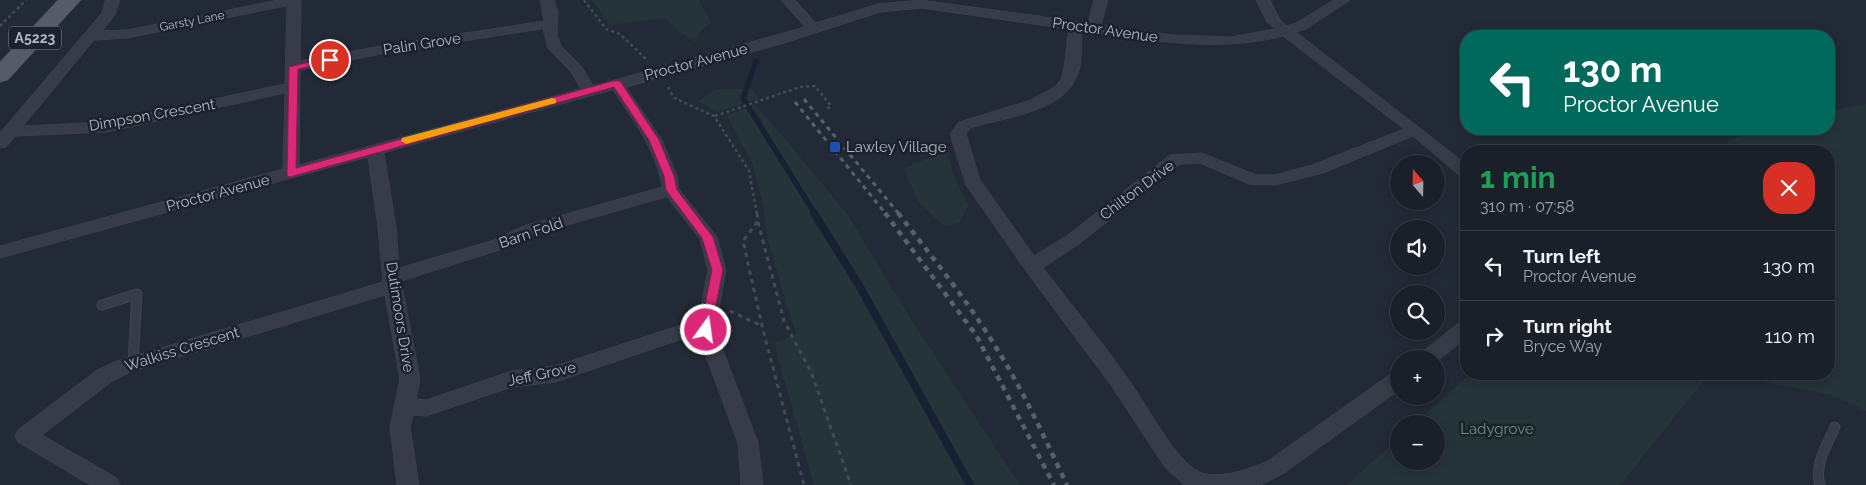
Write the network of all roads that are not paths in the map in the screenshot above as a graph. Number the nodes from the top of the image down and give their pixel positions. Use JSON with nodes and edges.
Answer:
{"nodes":[{"id":1,"x":48,"y":0,"type":"edge"},
{"id":2,"x":70,"y":0,"type":"edge"},
{"id":3,"x":113,"y":0,"type":"edge"},
{"id":4,"x":294,"y":0,"type":"edge"},
{"id":5,"x":547,"y":0,"type":"edge"},
{"id":6,"x":788,"y":0,"type":"edge"},
{"id":7,"x":1101,"y":0,"type":"edge"},
{"id":8,"x":1263,"y":0,"type":"edge"},
{"id":9,"x":1343,"y":0,"type":"edge"},
{"id":10,"x":550,"y":24,"type":"junction"},
{"id":11,"x":1076,"y":26,"type":"junction"},
{"id":12,"x":1093,"y":28,"type":"junction"},
{"id":13,"x":814,"y":29,"type":"junction"},
{"id":14,"x":1285,"y":32,"type":"junction"},
{"id":15,"x":90,"y":36,"type":"junction"},
{"id":16,"x":0,"y":49,"type":"edge"},
{"id":17,"x":294,"y":67,"type":"junction"},
{"id":18,"x":0,"y":76,"type":"edge"},
{"id":19,"x":616,"y":84,"type":"junction"},
{"id":20,"x":292,"y":87,"type":"junction"},
{"id":21,"x":589,"y":91,"type":"junction"},
{"id":22,"x":1415,"y":130,"type":"junction"},
{"id":23,"x":10,"y":131,"type":"junction"},
{"id":24,"x":0,"y":143,"type":"edge"},
{"id":25,"x":375,"y":149,"type":"junction"},
{"id":26,"x":1460,"y":167,"type":"edge"},
{"id":27,"x":290,"y":173,"type":"junction"},
{"id":28,"x":671,"y":190,"type":"junction"},
{"id":29,"x":0,"y":252,"type":"edge"},
{"id":30,"x":1032,"y":266,"type":"junction"},
{"id":31,"x":392,"y":282,"type":"junction"},
{"id":32,"x":102,"y":305,"type":"dead end"},
{"id":33,"x":708,"y":320,"type":"junction"},
{"id":34,"x":1460,"y":333,"type":"edge"},
{"id":35,"x":1438,"y":350,"type":"edge"},
{"id":36,"x":133,"y":363,"type":"junction"},
{"id":37,"x":1390,"y":385,"type":"edge"},
{"id":38,"x":406,"y":406,"type":"junction"},
{"id":39,"x":1835,"y":427,"type":"dead end"},
{"id":40,"x":749,"y":484,"type":"edge"},
{"id":41,"x":109,"y":485,"type":"edge"},
{"id":42,"x":408,"y":485,"type":"edge"},
{"id":43,"x":1820,"y":485,"type":"edge"}],
"edges":[{"from":1,"to":16,"type":"main road","number":"A5223"},
{"from":2,"to":18,"type":"main road","number":"A5223"},
{"from":3,"to":15,"type":"street"},
{"from":4,"to":15,"type":"street","name":"Garsty Lane"},
{"from":4,"to":17,"type":"street"},
{"from":5,"to":10,"type":"street"},
{"from":6,"to":13,"type":"street"},
{"from":7,"to":12,"type":"street"},
{"from":8,"to":14,"type":"street"},
{"from":9,"to":14,"type":"street","name":"Proctor Avenue"},
{"from":10,"to":17,"type":"street","name":"Palin Grove"},
{"from":10,"to":21,"type":"street"},
{"from":11,"to":12,"type":"street","name":"Proctor Avenue"},
{"from":11,"to":13,"type":"street","name":"Proctor Avenue"},
{"from":11,"to":30,"type":"street"},
{"from":12,"to":14,"type":"street","name":"Proctor Avenue"},
{"from":13,"to":19,"type":"street","name":"Proctor Avenue"},
{"from":14,"to":22,"type":"street"},
{"from":15,"to":23,"type":"street"},
{"from":17,"to":20,"type":"street"},
{"from":19,"to":21,"type":"street","name":"Proctor Avenue"},
{"from":19,"to":28,"type":"street"},
{"from":20,"to":23,"type":"street","name":"Dimpson Crescent"},
{"from":20,"to":27,"type":"street"},
{"from":21,"to":25,"type":"street","name":"Proctor Avenue"},
{"from":22,"to":26,"type":"street"},
{"from":22,"to":30,"type":"street","name":"Chilton Drive"},
{"from":23,"to":24,"type":"street"},
{"from":25,"to":27,"type":"street","name":"Proctor Avenue"},
{"from":25,"to":31,"type":"street","name":"Dutimoors Drive"},
{"from":27,"to":29,"type":"street","name":"Proctor Avenue"},
{"from":28,"to":31,"type":"street","name":"Barn Fold"},
{"from":28,"to":33,"type":"street"},
{"from":30,"to":37,"type":"street"},
{"from":31,"to":36,"type":"street","name":"Walkiss Crescent"},
{"from":31,"to":38,"type":"street","name":"Dutimoors Drive"},
{"from":32,"to":36,"type":"lane"},
{"from":33,"to":38,"type":"street","name":"Jeff Grove"},
{"from":33,"to":40,"type":"street"},
{"from":34,"to":35,"type":"street"},
{"from":36,"to":41,"type":"street","name":"Walkiss Crescent"},
{"from":38,"to":42,"type":"street","name":"Dutimoors Drive"},
{"from":39,"to":43,"type":"lane"}]}
